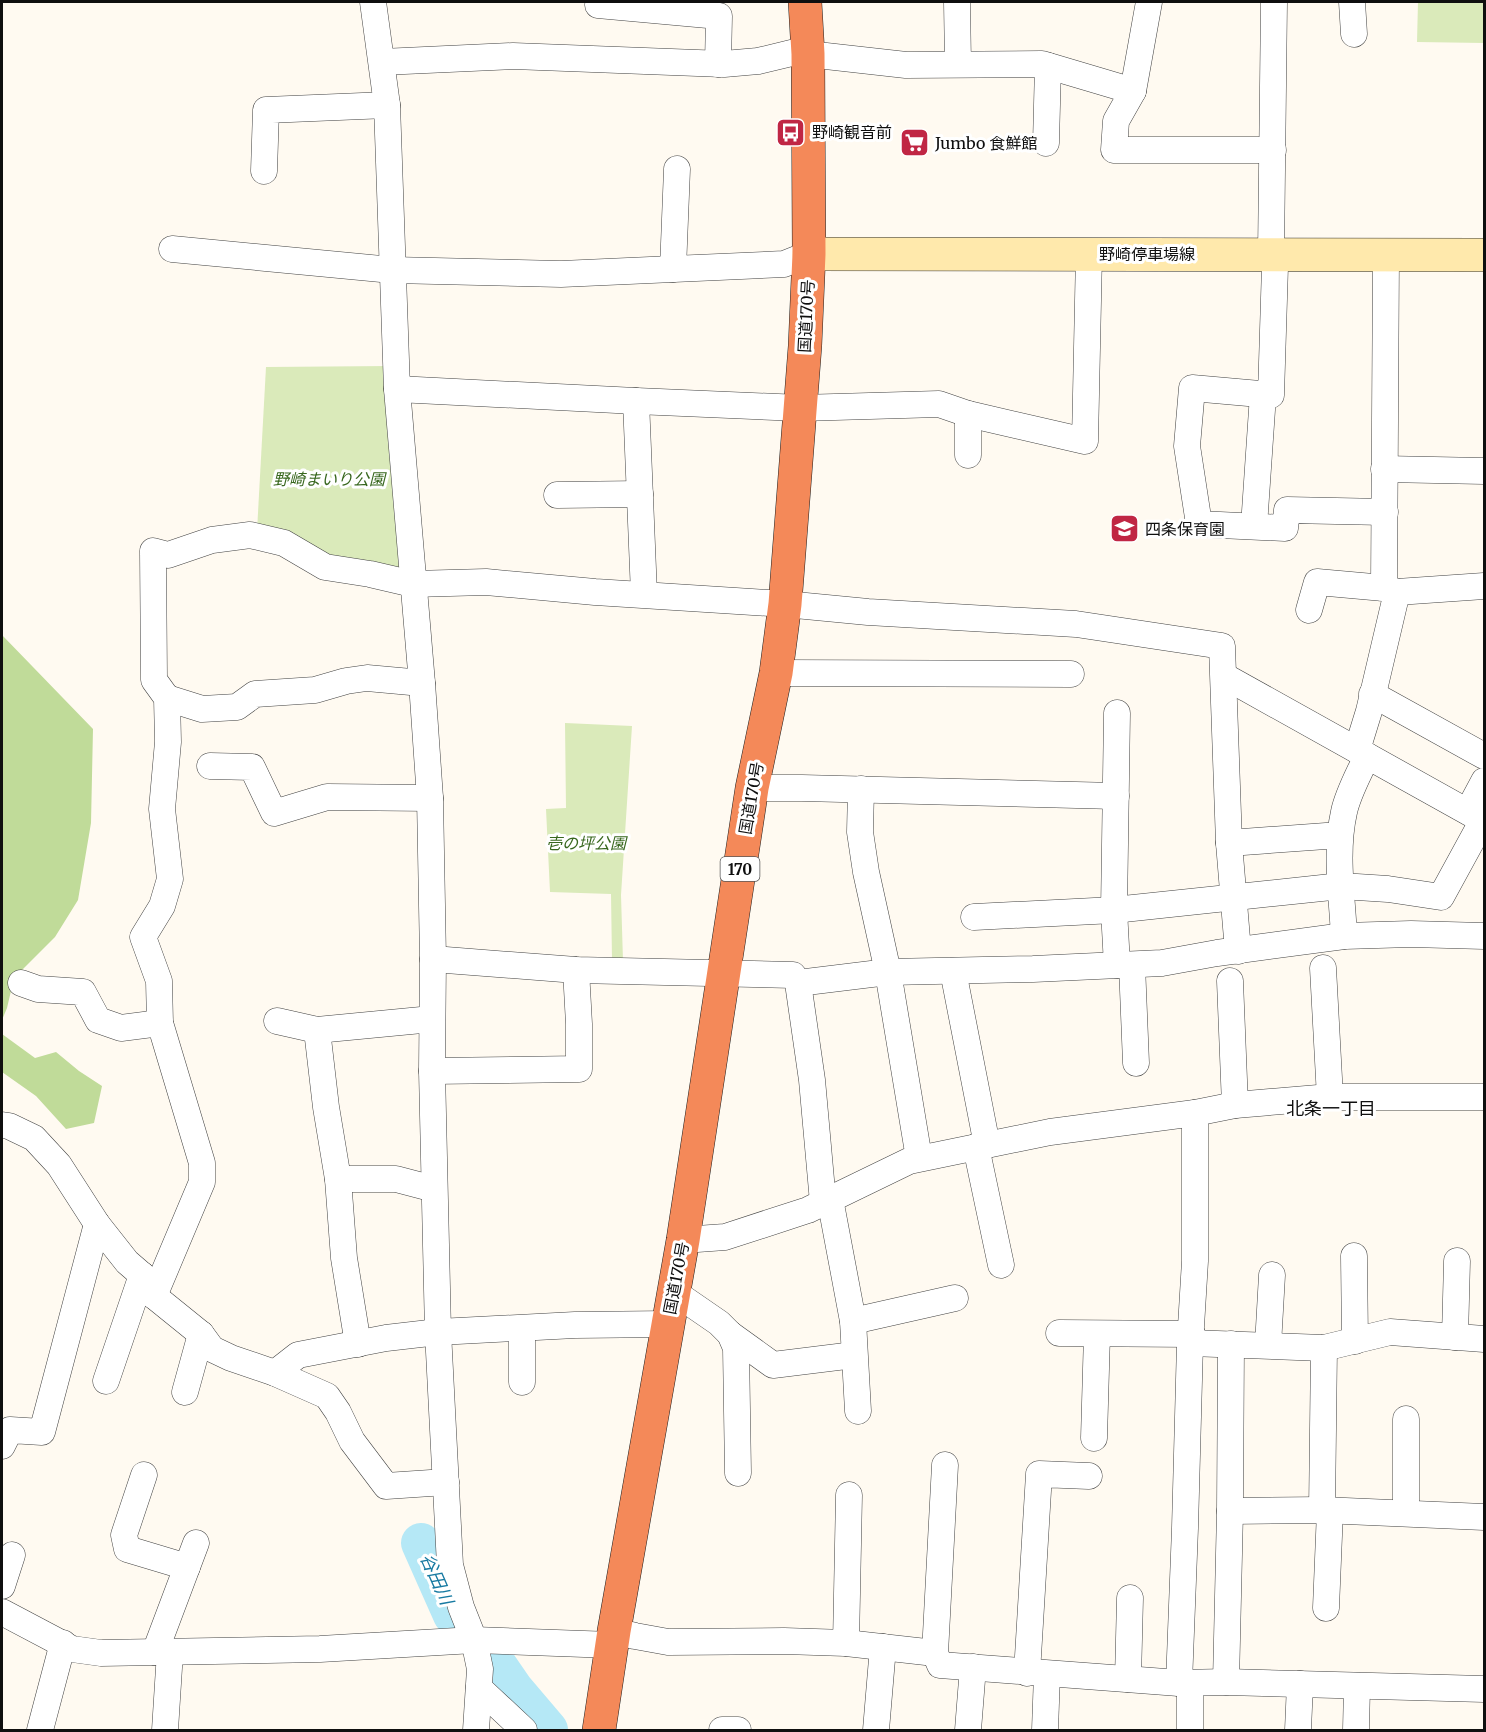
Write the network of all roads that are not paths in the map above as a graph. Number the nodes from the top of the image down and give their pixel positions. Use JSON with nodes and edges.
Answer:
{"nodes":[{"id":1,"x":373,"y":2,"type":"edge"},
{"id":2,"x":805,"y":2,"type":"edge"},
{"id":3,"x":957,"y":2,"type":"edge"},
{"id":4,"x":1149,"y":2,"type":"edge"},
{"id":5,"x":1274,"y":2,"type":"edge"},
{"id":6,"x":1352,"y":2,"type":"edge"},
{"id":7,"x":598,"y":5,"type":"dead end"},
{"id":8,"x":1354,"y":34,"type":"dead end"},
{"id":9,"x":808,"y":51,"type":"junction"},
{"id":10,"x":382,"y":62,"type":"junction"},
{"id":11,"x":718,"y":64,"type":"junction"},
{"id":12,"x":958,"y":64,"type":"junction"},
{"id":13,"x":1048,"y":66,"type":"junction"},
{"id":14,"x":1133,"y":91,"type":"junction"},
{"id":15,"x":387,"y":105,"type":"junction"},
{"id":16,"x":1046,"y":143,"type":"dead end"},
{"id":17,"x":1273,"y":150,"type":"junction"},
{"id":18,"x":677,"y":170,"type":"dead end"},
{"id":19,"x":264,"y":171,"type":"dead end"},
{"id":20,"x":172,"y":249,"type":"dead end"},
{"id":21,"x":809,"y":254,"type":"junction"},
{"id":22,"x":1089,"y":254,"type":"junction"},
{"id":23,"x":1271,"y":254,"type":"junction"},
{"id":24,"x":1386,"y":255,"type":"junction"},
{"id":25,"x":1485,"y":255,"type":"edge"},
{"id":26,"x":673,"y":269,"type":"junction"},
{"id":27,"x":392,"y":270,"type":"junction"},
{"id":28,"x":397,"y":389,"type":"junction"},
{"id":29,"x":1263,"y":395,"type":"junction"},
{"id":30,"x":636,"y":401,"type":"junction"},
{"id":31,"x":800,"y":408,"type":"junction"},
{"id":32,"x":968,"y":414,"type":"junction"},
{"id":33,"x":968,"y":455,"type":"dead end"},
{"id":34,"x":1384,"y":470,"type":"junction"},
{"id":35,"x":1485,"y":471,"type":"edge"},
{"id":36,"x":640,"y":494,"type":"junction"},
{"id":37,"x":557,"y":495,"type":"dead end"},
{"id":38,"x":1385,"y":512,"type":"junction"},
{"id":39,"x":1254,"y":526,"type":"junction"},
{"id":40,"x":413,"y":584,"type":"junction"},
{"id":41,"x":1485,"y":586,"type":"edge"},
{"id":42,"x":1390,"y":590,"type":"junction"},
{"id":43,"x":644,"y":594,"type":"junction"},
{"id":44,"x":785,"y":604,"type":"junction"},
{"id":45,"x":1309,"y":610,"type":"dead end"},
{"id":46,"x":776,"y":673,"type":"junction"},
{"id":47,"x":1071,"y":674,"type":"dead end"},
{"id":48,"x":1224,"y":676,"type":"junction"},
{"id":49,"x":422,"y":683,"type":"junction"},
{"id":50,"x":1372,"y":694,"type":"junction"},
{"id":51,"x":167,"y":698,"type":"junction"},
{"id":52,"x":1117,"y":713,"type":"dead end"},
{"id":53,"x":1362,"y":753,"type":"junction"},
{"id":54,"x":1485,"y":756,"type":"edge"},
{"id":55,"x":210,"y":766,"type":"dead end"},
{"id":56,"x":1485,"y":781,"type":"edge"},
{"id":57,"x":752,"y":788,"type":"junction"},
{"id":58,"x":861,"y":789,"type":"junction"},
{"id":59,"x":1116,"y":796,"type":"junction"},
{"id":60,"x":430,"y":798,"type":"junction"},
{"id":61,"x":1479,"y":817,"type":"edge"},
{"id":62,"x":1340,"y":835,"type":"junction"},
{"id":63,"x":1229,"y":843,"type":"junction"},
{"id":64,"x":1341,"y":886,"type":"junction"},
{"id":65,"x":1234,"y":898,"type":"junction"},
{"id":66,"x":1114,"y":910,"type":"junction"},
{"id":67,"x":974,"y":917,"type":"dead end"},
{"id":68,"x":1344,"y":936,"type":"junction"},
{"id":69,"x":1485,"y":936,"type":"edge"},
{"id":70,"x":1238,"y":951,"type":"junction"},
{"id":71,"x":433,"y":959,"type":"junction"},
{"id":72,"x":1124,"y":965,"type":"junction"},
{"id":73,"x":1323,"y":968,"type":"dead end"},
{"id":74,"x":576,"y":970,"type":"junction"},
{"id":75,"x":953,"y":971,"type":"junction"},
{"id":76,"x":888,"y":972,"type":"junction"},
{"id":77,"x":724,"y":974,"type":"junction"},
{"id":78,"x":1230,"y":981,"type":"dead end"},
{"id":79,"x":21,"y":983,"type":"dead end"},
{"id":80,"x":798,"y":983,"type":"junction"},
{"id":81,"x":432,"y":1019,"type":"junction"},
{"id":82,"x":277,"y":1021,"type":"dead end"},
{"id":83,"x":160,"y":1023,"type":"junction"},
{"id":84,"x":317,"y":1030,"type":"junction"},
{"id":85,"x":1136,"y":1064,"type":"dead end"},
{"id":86,"x":432,"y":1071,"type":"junction"},
{"id":87,"x":1330,"y":1097,"type":"junction"},
{"id":88,"x":1485,"y":1097,"type":"edge"},
{"id":89,"x":1235,"y":1105,"type":"junction"},
{"id":90,"x":1195,"y":1113,"type":"junction"},
{"id":91,"x":2,"y":1125,"type":"edge"},
{"id":92,"x":981,"y":1146,"type":"junction"},
{"id":93,"x":919,"y":1158,"type":"junction"},
{"id":94,"x":338,"y":1179,"type":"junction"},
{"id":95,"x":434,"y":1189,"type":"junction"},
{"id":96,"x":827,"y":1201,"type":"junction"},
{"id":97,"x":97,"y":1224,"type":"junction"},
{"id":98,"x":683,"y":1240,"type":"junction"},
{"id":99,"x":1354,"y":1256,"type":"dead end"},
{"id":100,"x":1456,"y":1261,"type":"dead end"},
{"id":101,"x":1000,"y":1265,"type":"dead end"},
{"id":102,"x":1272,"y":1275,"type":"dead end"},
{"id":103,"x":148,"y":1286,"type":"junction"},
{"id":104,"x":674,"y":1292,"type":"junction"},
{"id":105,"x":955,"y":1298,"type":"dead end"},
{"id":106,"x":853,"y":1321,"type":"junction"},
{"id":107,"x":668,"y":1324,"type":"junction"},
{"id":108,"x":522,"y":1329,"type":"junction"},
{"id":109,"x":438,"y":1332,"type":"junction"},
{"id":110,"x":1059,"y":1333,"type":"dead end"},
{"id":111,"x":201,"y":1334,"type":"junction"},
{"id":112,"x":730,"y":1334,"type":"junction"},
{"id":113,"x":1097,"y":1334,"type":"junction"},
{"id":114,"x":1455,"y":1337,"type":"junction"},
{"id":115,"x":1191,"y":1339,"type":"junction"},
{"id":116,"x":1485,"y":1339,"type":"edge"},
{"id":117,"x":1355,"y":1341,"type":"junction"},
{"id":118,"x":358,"y":1344,"type":"junction"},
{"id":119,"x":1232,"y":1344,"type":"junction"},
{"id":120,"x":1268,"y":1345,"type":"junction"},
{"id":121,"x":1324,"y":1348,"type":"junction"},
{"id":122,"x":854,"y":1355,"type":"junction"},
{"id":123,"x":275,"y":1373,"type":"junction"},
{"id":124,"x":106,"y":1381,"type":"dead end"},
{"id":125,"x":522,"y":1382,"type":"dead end"},
{"id":126,"x":185,"y":1392,"type":"dead end"},
{"id":127,"x":858,"y":1411,"type":"dead end"},
{"id":128,"x":1406,"y":1419,"type":"dead end"},
{"id":129,"x":1094,"y":1438,"type":"dead end"},
{"id":130,"x":2,"y":1446,"type":"edge"},
{"id":131,"x":945,"y":1465,"type":"dead end"},
{"id":132,"x":738,"y":1473,"type":"dead end"},
{"id":133,"x":144,"y":1475,"type":"dead end"},
{"id":134,"x":1089,"y":1476,"type":"dead end"},
{"id":135,"x":446,"y":1482,"type":"junction"},
{"id":136,"x":849,"y":1495,"type":"dead end"},
{"id":137,"x":1326,"y":1510,"type":"junction"},
{"id":138,"x":1230,"y":1511,"type":"junction"},
{"id":139,"x":1406,"y":1514,"type":"junction"},
{"id":140,"x":1485,"y":1517,"type":"edge"},
{"id":141,"x":196,"y":1544,"type":"dead end"},
{"id":142,"x":12,"y":1555,"type":"dead end"},
{"id":143,"x":187,"y":1567,"type":"junction"},
{"id":144,"x":2,"y":1586,"type":"edge"},
{"id":145,"x":1130,"y":1598,"type":"dead end"},
{"id":146,"x":1326,"y":1608,"type":"dead end"},
{"id":147,"x":2,"y":1612,"type":"edge"},
{"id":148,"x":613,"y":1638,"type":"junction"},
{"id":149,"x":474,"y":1640,"type":"junction"},
{"id":150,"x":63,"y":1644,"type":"junction"},
{"id":151,"x":846,"y":1644,"type":"junction"},
{"id":152,"x":883,"y":1647,"type":"junction"},
{"id":153,"x":162,"y":1652,"type":"junction"},
{"id":154,"x":935,"y":1653,"type":"junction"},
{"id":155,"x":973,"y":1667,"type":"junction"},
{"id":156,"x":1037,"y":1673,"type":"junction"},
{"id":157,"x":1128,"y":1679,"type":"junction"},
{"id":158,"x":1226,"y":1682,"type":"junction"},
{"id":159,"x":1184,"y":1683,"type":"junction"},
{"id":160,"x":1300,"y":1684,"type":"junction"},
{"id":161,"x":1357,"y":1686,"type":"junction"},
{"id":162,"x":479,"y":1688,"type":"junction"},
{"id":163,"x":1485,"y":1689,"type":"edge"},
{"id":164,"x":722,"y":1730,"type":"edge"},
{"id":165,"x":40,"y":1731,"type":"edge"},
{"id":166,"x":165,"y":1731,"type":"edge"},
{"id":167,"x":476,"y":1731,"type":"edge"},
{"id":168,"x":524,"y":1731,"type":"edge"},
{"id":169,"x":599,"y":1731,"type":"edge"},
{"id":170,"x":738,"y":1731,"type":"edge"},
{"id":171,"x":876,"y":1731,"type":"edge"},
{"id":172,"x":968,"y":1731,"type":"edge"},
{"id":173,"x":1045,"y":1731,"type":"edge"},
{"id":174,"x":1190,"y":1731,"type":"edge"},
{"id":175,"x":1298,"y":1731,"type":"edge"},
{"id":176,"x":1356,"y":1731,"type":"edge"}],
"edges":[{"from":1,"to":10,"type":"street"},
{"from":2,"to":9,"type":"highway","name":"国道170号","number":"170"},
{"from":3,"to":12,"type":"street"},
{"from":4,"to":14,"type":"street"},
{"from":5,"to":17,"type":"street"},
{"from":6,"to":8,"type":"street"},
{"from":7,"to":11,"type":"street"},
{"from":9,"to":11,"type":"street"},
{"from":9,"to":12,"type":"street"},
{"from":9,"to":21,"type":"highway","name":"国道170号","number":"170"},
{"from":10,"to":11,"type":"street"},
{"from":10,"to":15,"type":"street"},
{"from":12,"to":13,"type":"street"},
{"from":13,"to":14,"type":"street"},
{"from":13,"to":16,"type":"street"},
{"from":14,"to":17,"type":"street"},
{"from":15,"to":19,"type":"street"},
{"from":15,"to":27,"type":"street"},
{"from":17,"to":23,"type":"street"},
{"from":18,"to":26,"type":"street"},
{"from":20,"to":27,"type":"street"},
{"from":21,"to":22,"type":"main road","name":"野崎停車場線"},
{"from":21,"to":26,"type":"street"},
{"from":21,"to":31,"type":"highway","name":"国道170号","number":"170"},
{"from":22,"to":23,"type":"main road","name":"野崎停車場線"},
{"from":22,"to":32,"type":"street"},
{"from":23,"to":24,"type":"main road","name":"野崎停車場線"},
{"from":23,"to":29,"type":"street"},
{"from":24,"to":25,"type":"main road","name":"野崎停車場線"},
{"from":24,"to":34,"type":"street"},
{"from":26,"to":27,"type":"street"},
{"from":27,"to":28,"type":"street"},
{"from":28,"to":30,"type":"street"},
{"from":28,"to":40,"type":"street"},
{"from":29,"to":39,"type":"street"},
{"from":29,"to":39,"type":"street"},
{"from":30,"to":31,"type":"street"},
{"from":30,"to":36,"type":"street"},
{"from":31,"to":32,"type":"street"},
{"from":31,"to":44,"type":"highway","name":"国道170号","number":"170"},
{"from":32,"to":33,"type":"street"},
{"from":34,"to":35,"type":"street"},
{"from":34,"to":38,"type":"street"},
{"from":36,"to":37,"type":"street"},
{"from":36,"to":43,"type":"street"},
{"from":38,"to":39,"type":"street"},
{"from":38,"to":42,"type":"street"},
{"from":40,"to":43,"type":"street"},
{"from":40,"to":49,"type":"street"},
{"from":40,"to":51,"type":"street"},
{"from":41,"to":42,"type":"street"},
{"from":42,"to":45,"type":"street"},
{"from":42,"to":50,"type":"street"},
{"from":43,"to":44,"type":"street"},
{"from":44,"to":46,"type":"highway","name":"国道170号","number":"170"},
{"from":44,"to":48,"type":"street"},
{"from":46,"to":47,"type":"street"},
{"from":46,"to":57,"type":"highway","name":"国道170号","number":"170"},
{"from":48,"to":53,"type":"street"},
{"from":48,"to":63,"type":"street"},
{"from":49,"to":51,"type":"street"},
{"from":49,"to":60,"type":"street"},
{"from":50,"to":53,"type":"street"},
{"from":50,"to":54,"type":"street"},
{"from":51,"to":83,"type":"street"},
{"from":52,"to":59,"type":"street"},
{"from":53,"to":61,"type":"street"},
{"from":53,"to":62,"type":"street"},
{"from":55,"to":60,"type":"street"},
{"from":56,"to":61,"type":"street"},
{"from":57,"to":58,"type":"street"},
{"from":57,"to":77,"type":"highway","name":"国道170号","number":"170"},
{"from":58,"to":59,"type":"street"},
{"from":58,"to":76,"type":"street"},
{"from":59,"to":66,"type":"street"},
{"from":60,"to":71,"type":"street"},
{"from":61,"to":64,"type":"street"},
{"from":62,"to":63,"type":"street"},
{"from":62,"to":64,"type":"street"},
{"from":63,"to":65,"type":"street"},
{"from":64,"to":65,"type":"street"},
{"from":64,"to":68,"type":"street"},
{"from":65,"to":66,"type":"street"},
{"from":65,"to":70,"type":"street"},
{"from":66,"to":67,"type":"street"},
{"from":66,"to":72,"type":"street"},
{"from":68,"to":69,"type":"street"},
{"from":68,"to":70,"type":"street"},
{"from":70,"to":72,"type":"street"},
{"from":71,"to":74,"type":"street"},
{"from":71,"to":81,"type":"street"},
{"from":72,"to":75,"type":"street"},
{"from":72,"to":85,"type":"street"},
{"from":73,"to":87,"type":"street"},
{"from":74,"to":77,"type":"street"},
{"from":74,"to":86,"type":"street"},
{"from":75,"to":76,"type":"street"},
{"from":75,"to":92,"type":"street"},
{"from":76,"to":80,"type":"street"},
{"from":76,"to":93,"type":"street"},
{"from":77,"to":80,"type":"street"},
{"from":77,"to":98,"type":"highway","name":"国道170号","number":"170"},
{"from":78,"to":89,"type":"street"},
{"from":79,"to":83,"type":"street"},
{"from":80,"to":96,"type":"street"},
{"from":81,"to":84,"type":"street"},
{"from":81,"to":86,"type":"street"},
{"from":82,"to":84,"type":"street"},
{"from":83,"to":103,"type":"street"},
{"from":84,"to":94,"type":"street"},
{"from":86,"to":95,"type":"street"},
{"from":87,"to":88,"type":"street"},
{"from":87,"to":89,"type":"street"},
{"from":89,"to":90,"type":"street"},
{"from":90,"to":92,"type":"street"},
{"from":90,"to":115,"type":"street"},
{"from":91,"to":97,"type":"street"},
{"from":92,"to":93,"type":"street"},
{"from":92,"to":101,"type":"street"},
{"from":93,"to":96,"type":"street"},
{"from":94,"to":95,"type":"street"},
{"from":94,"to":118,"type":"street"},
{"from":95,"to":109,"type":"street"},
{"from":96,"to":98,"type":"street"},
{"from":96,"to":106,"type":"street"},
{"from":97,"to":103,"type":"street"},
{"from":97,"to":130,"type":"street"},
{"from":98,"to":104,"type":"highway","name":"国道170号","number":"170"},
{"from":99,"to":117,"type":"street"},
{"from":100,"to":114,"type":"street"},
{"from":102,"to":120,"type":"street"},
{"from":103,"to":111,"type":"street"},
{"from":103,"to":124,"type":"street"},
{"from":104,"to":107,"type":"highway","name":"国道170号","number":"170"},
{"from":104,"to":112,"type":"street"},
{"from":105,"to":106,"type":"street"},
{"from":106,"to":122,"type":"street"},
{"from":107,"to":108,"type":"street"},
{"from":107,"to":148,"type":"highway","name":"国道170号","number":"170"},
{"from":108,"to":109,"type":"street"},
{"from":108,"to":125,"type":"street"},
{"from":109,"to":118,"type":"street"},
{"from":109,"to":135,"type":"street"},
{"from":110,"to":113,"type":"street"},
{"from":111,"to":123,"type":"street"},
{"from":111,"to":126,"type":"street"},
{"from":112,"to":122,"type":"street"},
{"from":112,"to":132,"type":"street"},
{"from":113,"to":115,"type":"street"},
{"from":113,"to":129,"type":"street"},
{"from":114,"to":116,"type":"street"},
{"from":114,"to":117,"type":"street"},
{"from":115,"to":119,"type":"street"},
{"from":115,"to":159,"type":"street"},
{"from":117,"to":121,"type":"street"},
{"from":118,"to":123,"type":"street"},
{"from":119,"to":120,"type":"street"},
{"from":119,"to":138,"type":"street"},
{"from":120,"to":121,"type":"street"},
{"from":121,"to":137,"type":"street"},
{"from":122,"to":127,"type":"street"},
{"from":123,"to":135,"type":"street"},
{"from":128,"to":139,"type":"street"},
{"from":131,"to":154,"type":"street"},
{"from":133,"to":143,"type":"street"},
{"from":134,"to":156,"type":"street"},
{"from":135,"to":149,"type":"street"},
{"from":136,"to":151,"type":"street"},
{"from":137,"to":138,"type":"street"},
{"from":137,"to":139,"type":"street"},
{"from":137,"to":146,"type":"street"},
{"from":138,"to":158,"type":"street"},
{"from":139,"to":140,"type":"street"},
{"from":141,"to":143,"type":"street"},
{"from":142,"to":144,"type":"street"},
{"from":143,"to":153,"type":"street"},
{"from":145,"to":157,"type":"street"},
{"from":147,"to":150,"type":"street"},
{"from":148,"to":149,"type":"street"},
{"from":148,"to":151,"type":"street"},
{"from":148,"to":169,"type":"highway","name":"国道170号","number":"170"},
{"from":149,"to":153,"type":"street"},
{"from":149,"to":162,"type":"street"},
{"from":150,"to":153,"type":"street"},
{"from":150,"to":165,"type":"street"},
{"from":151,"to":152,"type":"street"},
{"from":152,"to":154,"type":"street"},
{"from":152,"to":171,"type":"street"},
{"from":153,"to":166,"type":"street"},
{"from":154,"to":155,"type":"street"},
{"from":155,"to":156,"type":"street"},
{"from":155,"to":172,"type":"street"},
{"from":156,"to":157,"type":"street"},
{"from":156,"to":173,"type":"street"},
{"from":157,"to":159,"type":"street"},
{"from":158,"to":159,"type":"street"},
{"from":158,"to":160,"type":"street"},
{"from":159,"to":174,"type":"street"},
{"from":160,"to":161,"type":"street"},
{"from":160,"to":175,"type":"street"},
{"from":161,"to":163,"type":"street"},
{"from":161,"to":176,"type":"street"},
{"from":162,"to":167,"type":"street"},
{"from":162,"to":168,"type":"street"},
{"from":164,"to":170,"type":"street"}]}
